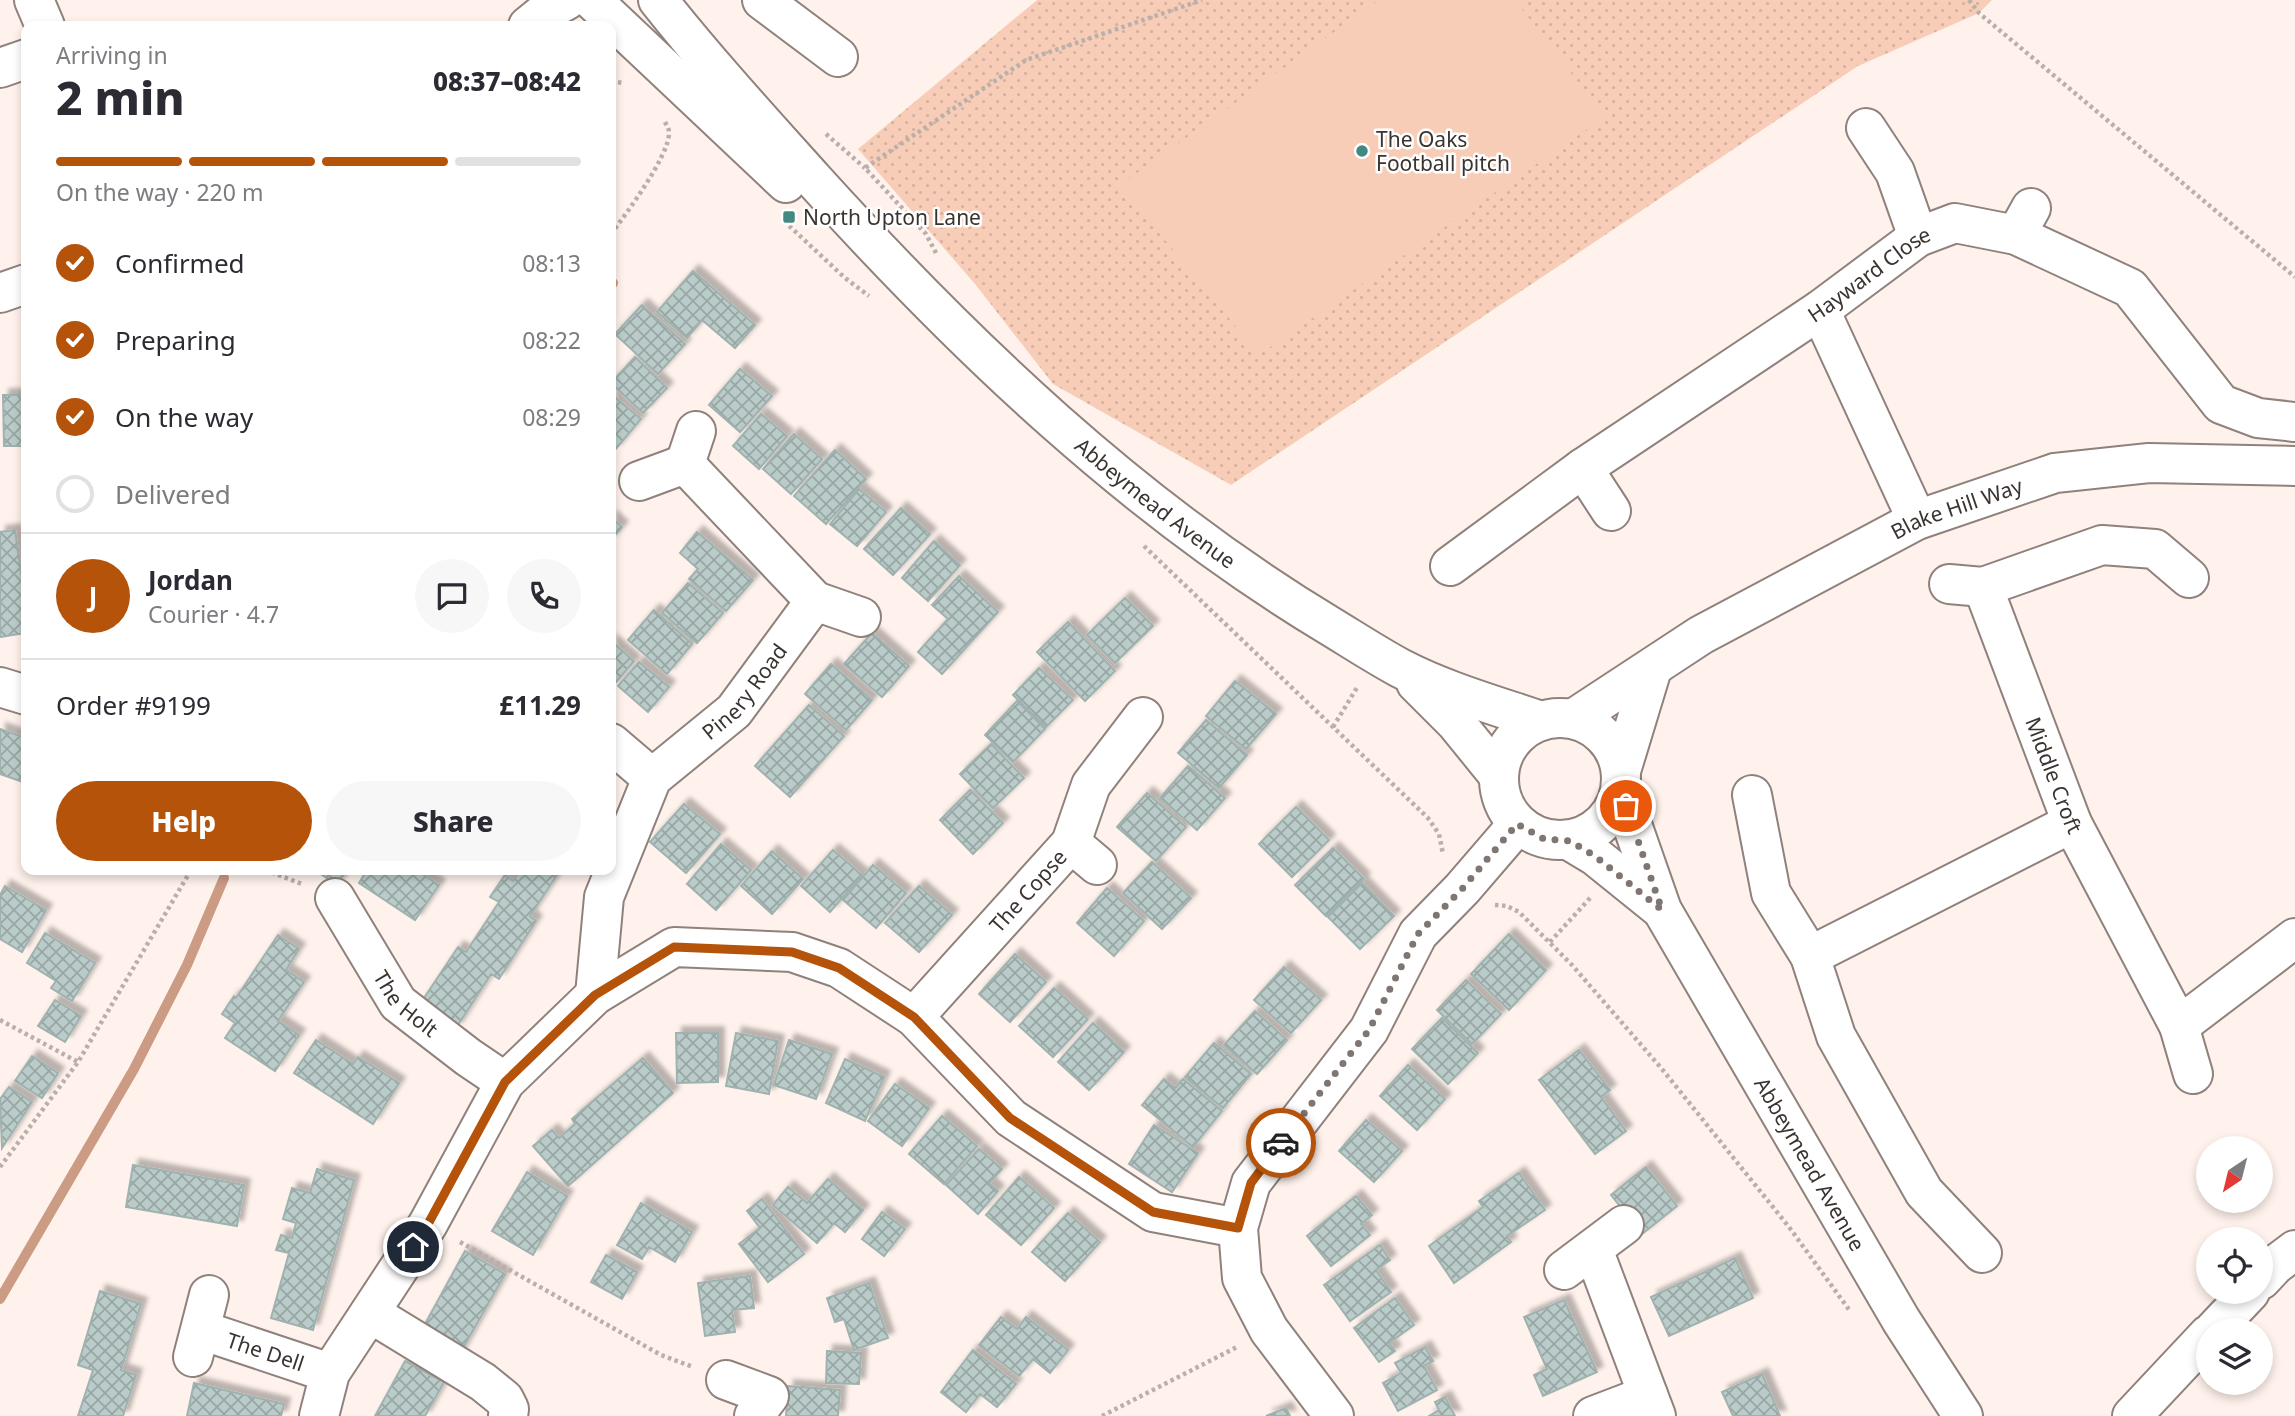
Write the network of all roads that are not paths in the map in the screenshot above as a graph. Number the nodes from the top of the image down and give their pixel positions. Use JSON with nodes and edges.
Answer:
{"nodes":[{"id":1,"x":34,"y":0,"type":"edge"},
{"id":2,"x":546,"y":0,"type":"edge"},
{"id":3,"x":566,"y":0,"type":"edge"},
{"id":4,"x":584,"y":0,"type":"edge"},
{"id":5,"x":592,"y":0,"type":"edge"},
{"id":6,"x":625,"y":0,"type":"edge"},
{"id":7,"x":658,"y":0,"type":"edge"},
{"id":8,"x":762,"y":0,"type":"edge"},
{"id":9,"x":43,"y":21,"type":"edge"},
{"id":10,"x":531,"y":21,"type":"edge"},
{"id":11,"x":534,"y":21,"type":"edge"},
{"id":12,"x":572,"y":21,"type":"edge"},
{"id":13,"x":616,"y":46,"type":"edge"},
{"id":14,"x":838,"y":57,"type":"dead end"},
{"id":15,"x":21,"y":61,"type":"edge"},
{"id":16,"x":686,"y":62,"type":"junction"},
{"id":17,"x":0,"y":68,"type":"edge"},
{"id":18,"x":1866,"y":128,"type":"dead end"},
{"id":19,"x":1919,"y":237,"type":"junction"},
{"id":20,"x":21,"y":286,"type":"edge"},
{"id":21,"x":0,"y":293,"type":"edge"},
{"id":22,"x":1819,"y":310,"type":"junction"},
{"id":23,"x":2295,"y":422,"type":"edge"},
{"id":24,"x":2295,"y":466,"type":"edge"},
{"id":25,"x":1583,"y":468,"type":"junction"},
{"id":26,"x":639,"y":481,"type":"dead end"},
{"id":27,"x":1611,"y":511,"type":"dead end"},
{"id":28,"x":1917,"y":520,"type":"junction"},
{"id":29,"x":1450,"y":566,"type":"dead end"},
{"id":30,"x":2189,"y":578,"type":"dead end"},
{"id":31,"x":815,"y":601,"type":"junction"},
{"id":32,"x":862,"y":617,"type":"dead end"},
{"id":33,"x":1390,"y":662,"type":"junction"},
{"id":34,"x":1652,"y":669,"type":"junction"},
{"id":35,"x":0,"y":687,"type":"edge"},
{"id":36,"x":21,"y":693,"type":"edge"},
{"id":37,"x":1143,"y":717,"type":"dead end"},
{"id":38,"x":1557,"y":720,"type":"junction"},
{"id":39,"x":616,"y":747,"type":"edge"},
{"id":40,"x":1499,"y":776,"type":"junction"},
{"id":41,"x":652,"y":778,"type":"junction"},
{"id":42,"x":1621,"y":782,"type":"junction"},
{"id":43,"x":1752,"y":795,"type":"dead end"},
{"id":44,"x":2072,"y":823,"type":"junction"},
{"id":45,"x":1517,"y":824,"type":"junction"},
{"id":46,"x":1570,"y":841,"type":"junction"},
{"id":47,"x":616,"y":867,"type":"edge"},
{"id":48,"x":613,"y":875,"type":"edge"},
{"id":49,"x":335,"y":898,"type":"dead end"},
{"id":50,"x":1662,"y":910,"type":"junction"},
{"id":51,"x":2295,"y":938,"type":"edge"},
{"id":52,"x":1810,"y":956,"type":"junction"},
{"id":53,"x":595,"y":995,"type":"junction"},
{"id":54,"x":914,"y":1017,"type":"junction"},
{"id":55,"x":2179,"y":1026,"type":"junction"},
{"id":56,"x":2193,"y":1074,"type":"dead end"},
{"id":57,"x":505,"y":1082,"type":"junction"},
{"id":58,"x":1624,"y":1225,"type":"dead end"},
{"id":59,"x":1238,"y":1228,"type":"junction"},
{"id":60,"x":1982,"y":1253,"type":"dead end"},
{"id":61,"x":2275,"y":1275,"type":"edge"},
{"id":62,"x":370,"y":1313,"type":"junction"},
{"id":63,"x":2227,"y":1318,"type":"edge"},
{"id":64,"x":201,"y":1327,"type":"dead end"},
{"id":65,"x":2196,"y":1348,"type":"edge"},
{"id":66,"x":330,"y":1373,"type":"junction"},
{"id":67,"x":726,"y":1380,"type":"road end"},
{"id":68,"x":1652,"y":1405,"type":"edge"},
{"id":69,"x":319,"y":1416,"type":"edge"},
{"id":70,"x":508,"y":1416,"type":"edge"},
{"id":71,"x":754,"y":1416,"type":"edge"},
{"id":72,"x":1334,"y":1416,"type":"edge"},
{"id":73,"x":1593,"y":1416,"type":"edge"},
{"id":74,"x":1963,"y":1416,"type":"edge"},
{"id":75,"x":2132,"y":1416,"type":"edge"}],
"edges":[{"from":1,"to":9,"type":"street"},
{"from":2,"to":10,"type":"street"},
{"from":3,"to":11,"type":"street"},
{"from":4,"to":12,"type":"street"},
{"from":5,"to":16,"type":"street","name":"Abbeymead Avenue"},
{"from":6,"to":16,"type":"street","name":"Abbeymead Avenue"},
{"from":7,"to":16,"type":"street","name":"Abbeymead Avenue"},
{"from":8,"to":14,"type":"street"},
{"from":13,"to":16,"type":"street","name":"Abbeymead Avenue"},
{"from":15,"to":17,"type":"street"},
{"from":16,"to":33,"type":"street","name":"Abbeymead Avenue"},
{"from":18,"to":19,"type":"street"},
{"from":19,"to":22,"type":"street","name":"Hayward Close"},
{"from":19,"to":23,"type":"street","name":"Hayward Close"},
{"from":20,"to":21,"type":"street"},
{"from":22,"to":25,"type":"street","name":"Hayward Close"},
{"from":22,"to":28,"type":"street"},
{"from":24,"to":28,"type":"street","name":"Blake Hill Way"},
{"from":25,"to":27,"type":"street"},
{"from":25,"to":29,"type":"street","name":"Hayward Close"},
{"from":26,"to":31,"type":"street"},
{"from":28,"to":34,"type":"street","name":"Blake Hill Way"},
{"from":30,"to":44,"type":"street","name":"Middle Croft"},
{"from":31,"to":32,"type":"street"},
{"from":31,"to":41,"type":"street","name":"Pinery Road"},
{"from":33,"to":38,"type":"street","name":"Abbeymead Avenue"},
{"from":33,"to":40,"type":"street","name":"Abbeymead Avenue"},
{"from":34,"to":38,"type":"street","name":"Blake Hill Way"},
{"from":34,"to":42,"type":"street"},
{"from":35,"to":36,"type":"street"},
{"from":37,"to":54,"type":"street","name":"The Copse"},
{"from":38,"to":40,"type":"street"},
{"from":38,"to":42,"type":"street"},
{"from":39,"to":41,"type":"street"},
{"from":40,"to":45,"type":"street"},
{"from":41,"to":47,"type":"street","name":"Pinery Road"},
{"from":42,"to":46,"type":"street"},
{"from":42,"to":50,"type":"street","name":"Abbeymead Avenue"},
{"from":43,"to":52,"type":"street"},
{"from":44,"to":52,"type":"street"},
{"from":44,"to":55,"type":"street","name":"Middle Croft"},
{"from":45,"to":46,"type":"street"},
{"from":45,"to":59,"type":"street"},
{"from":46,"to":50,"type":"street","name":"Abbeymead Avenue"},
{"from":48,"to":53,"type":"street","name":"Pinery Road"},
{"from":49,"to":57,"type":"street","name":"The Holt"},
{"from":50,"to":74,"type":"street","name":"Abbeymead Avenue"},
{"from":51,"to":55,"type":"street"},
{"from":52,"to":60,"type":"street"},
{"from":53,"to":54,"type":"street"},
{"from":53,"to":57,"type":"street"},
{"from":54,"to":59,"type":"street"},
{"from":55,"to":56,"type":"street","name":"Middle Croft"},
{"from":57,"to":62,"type":"street"},
{"from":58,"to":68,"type":"street"},
{"from":59,"to":72,"type":"street"},
{"from":61,"to":63,"type":"street"},
{"from":62,"to":66,"type":"street"},
{"from":62,"to":70,"type":"street"},
{"from":64,"to":66,"type":"street","name":"The Dell"},
{"from":65,"to":75,"type":"street"},
{"from":66,"to":69,"type":"street"},
{"from":67,"to":71,"type":"street"},
{"from":68,"to":73,"type":"street"}]}
